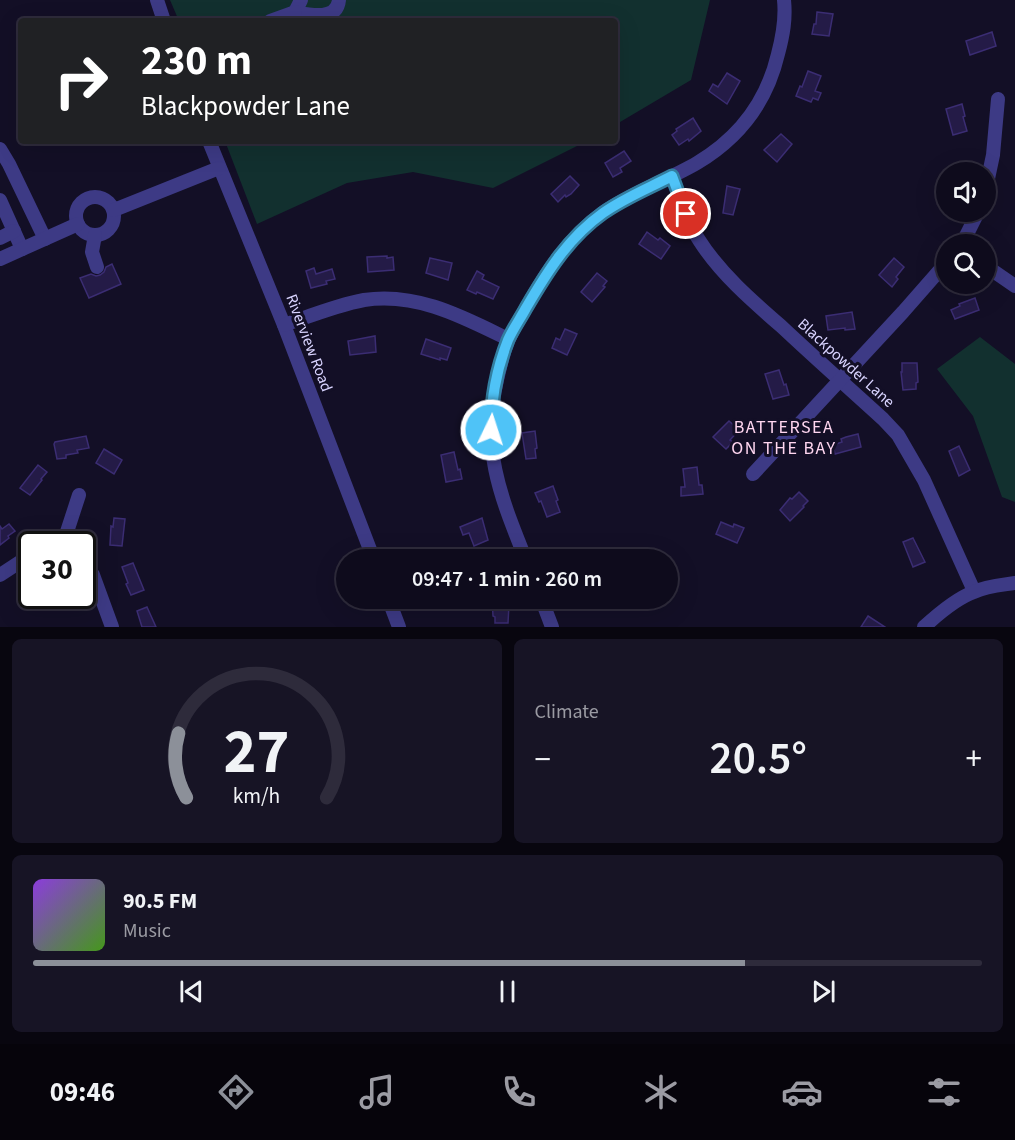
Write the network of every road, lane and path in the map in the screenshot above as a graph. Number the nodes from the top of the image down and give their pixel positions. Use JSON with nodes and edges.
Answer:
{"nodes":[{"id":1,"x":157,"y":0,"type":"edge"},
{"id":2,"x":339,"y":0,"type":"edge"},
{"id":3,"x":784,"y":0,"type":"edge"},
{"id":4,"x":298,"y":6,"type":"edge"},
{"id":5,"x":163,"y":18,"type":"edge"},
{"id":6,"x":276,"y":18,"type":"edge"},
{"id":7,"x":998,"y":99,"type":"dead end"},
{"id":8,"x":210,"y":144,"type":"edge"},
{"id":9,"x":0,"y":149,"type":"edge"},
{"id":10,"x":992,"y":162,"type":"edge"},
{"id":11,"x":219,"y":168,"type":"junction"},
{"id":12,"x":672,"y":176,"type":"junction"},
{"id":13,"x":0,"y":200,"type":"edge"},
{"id":14,"x":114,"y":210,"type":"junction"},
{"id":15,"x":78,"y":224,"type":"junction"},
{"id":16,"x":14,"y":231,"type":"junction"},
{"id":17,"x":95,"y":235,"type":"junction"},
{"id":18,"x":0,"y":238,"type":"edge"},
{"id":19,"x":45,"y":239,"type":"junction"},
{"id":20,"x":22,"y":249,"type":"junction"},
{"id":21,"x":0,"y":259,"type":"edge"},
{"id":22,"x":98,"y":267,"type":"dead end"},
{"id":23,"x":996,"y":273,"type":"edge"},
{"id":24,"x":936,"y":275,"type":"edge"},
{"id":25,"x":1015,"y":286,"type":"edge"},
{"id":26,"x":284,"y":325,"type":"junction"},
{"id":27,"x":508,"y":339,"type":"junction"},
{"id":28,"x":840,"y":381,"type":"junction"},
{"id":29,"x":753,"y":474,"type":"dead end"},
{"id":30,"x":79,"y":495,"type":"dead end"},
{"id":31,"x":67,"y":531,"type":"edge"},
{"id":32,"x":370,"y":549,"type":"edge"},
{"id":33,"x":522,"y":549,"type":"edge"},
{"id":34,"x":18,"y":563,"type":"edge"},
{"id":35,"x":0,"y":575,"type":"edge"},
{"id":36,"x":96,"y":583,"type":"edge"},
{"id":37,"x":1015,"y":583,"type":"edge"},
{"id":38,"x":974,"y":591,"type":"junction"},
{"id":39,"x":392,"y":609,"type":"edge"},
{"id":40,"x":545,"y":609,"type":"edge"},
{"id":41,"x":112,"y":627,"type":"edge"},
{"id":42,"x":399,"y":627,"type":"edge"},
{"id":43,"x":552,"y":627,"type":"edge"},
{"id":44,"x":924,"y":627,"type":"edge"}],
"edges":[{"from":1,"to":5,"type":"street"},
{"from":2,"to":4,"type":"street"},
{"from":3,"to":12,"type":"street"},
{"from":4,"to":6,"type":"street"},
{"from":7,"to":10,"type":"street"},
{"from":8,"to":11,"type":"street","name":"Riverview Road"},
{"from":9,"to":19,"type":"street"},
{"from":11,"to":14,"type":"street"},
{"from":11,"to":26,"type":"street","name":"Riverview Road"},
{"from":12,"to":27,"type":"street"},
{"from":12,"to":28,"type":"street","name":"Blackpowder Lane"},
{"from":13,"to":16,"type":"street"},
{"from":14,"to":15,"type":"street"},
{"from":14,"to":17,"type":"street"},
{"from":15,"to":17,"type":"street"},
{"from":15,"to":19,"type":"street"},
{"from":16,"to":18,"type":"street"},
{"from":16,"to":20,"type":"street"},
{"from":17,"to":22,"type":"street"},
{"from":19,"to":20,"type":"street"},
{"from":20,"to":21,"type":"street"},
{"from":23,"to":25,"type":"street"},
{"from":24,"to":28,"type":"street"},
{"from":26,"to":27,"type":"street"},
{"from":26,"to":32,"type":"street","name":"Riverview Road"},
{"from":27,"to":33,"type":"street"},
{"from":28,"to":29,"type":"street"},
{"from":28,"to":38,"type":"street","name":"Blackpowder Lane"},
{"from":30,"to":31,"type":"street"},
{"from":34,"to":35,"type":"street"},
{"from":36,"to":41,"type":"street"},
{"from":37,"to":38,"type":"street"},
{"from":38,"to":44,"type":"street"},
{"from":39,"to":42,"type":"street"},
{"from":40,"to":43,"type":"street"}]}
